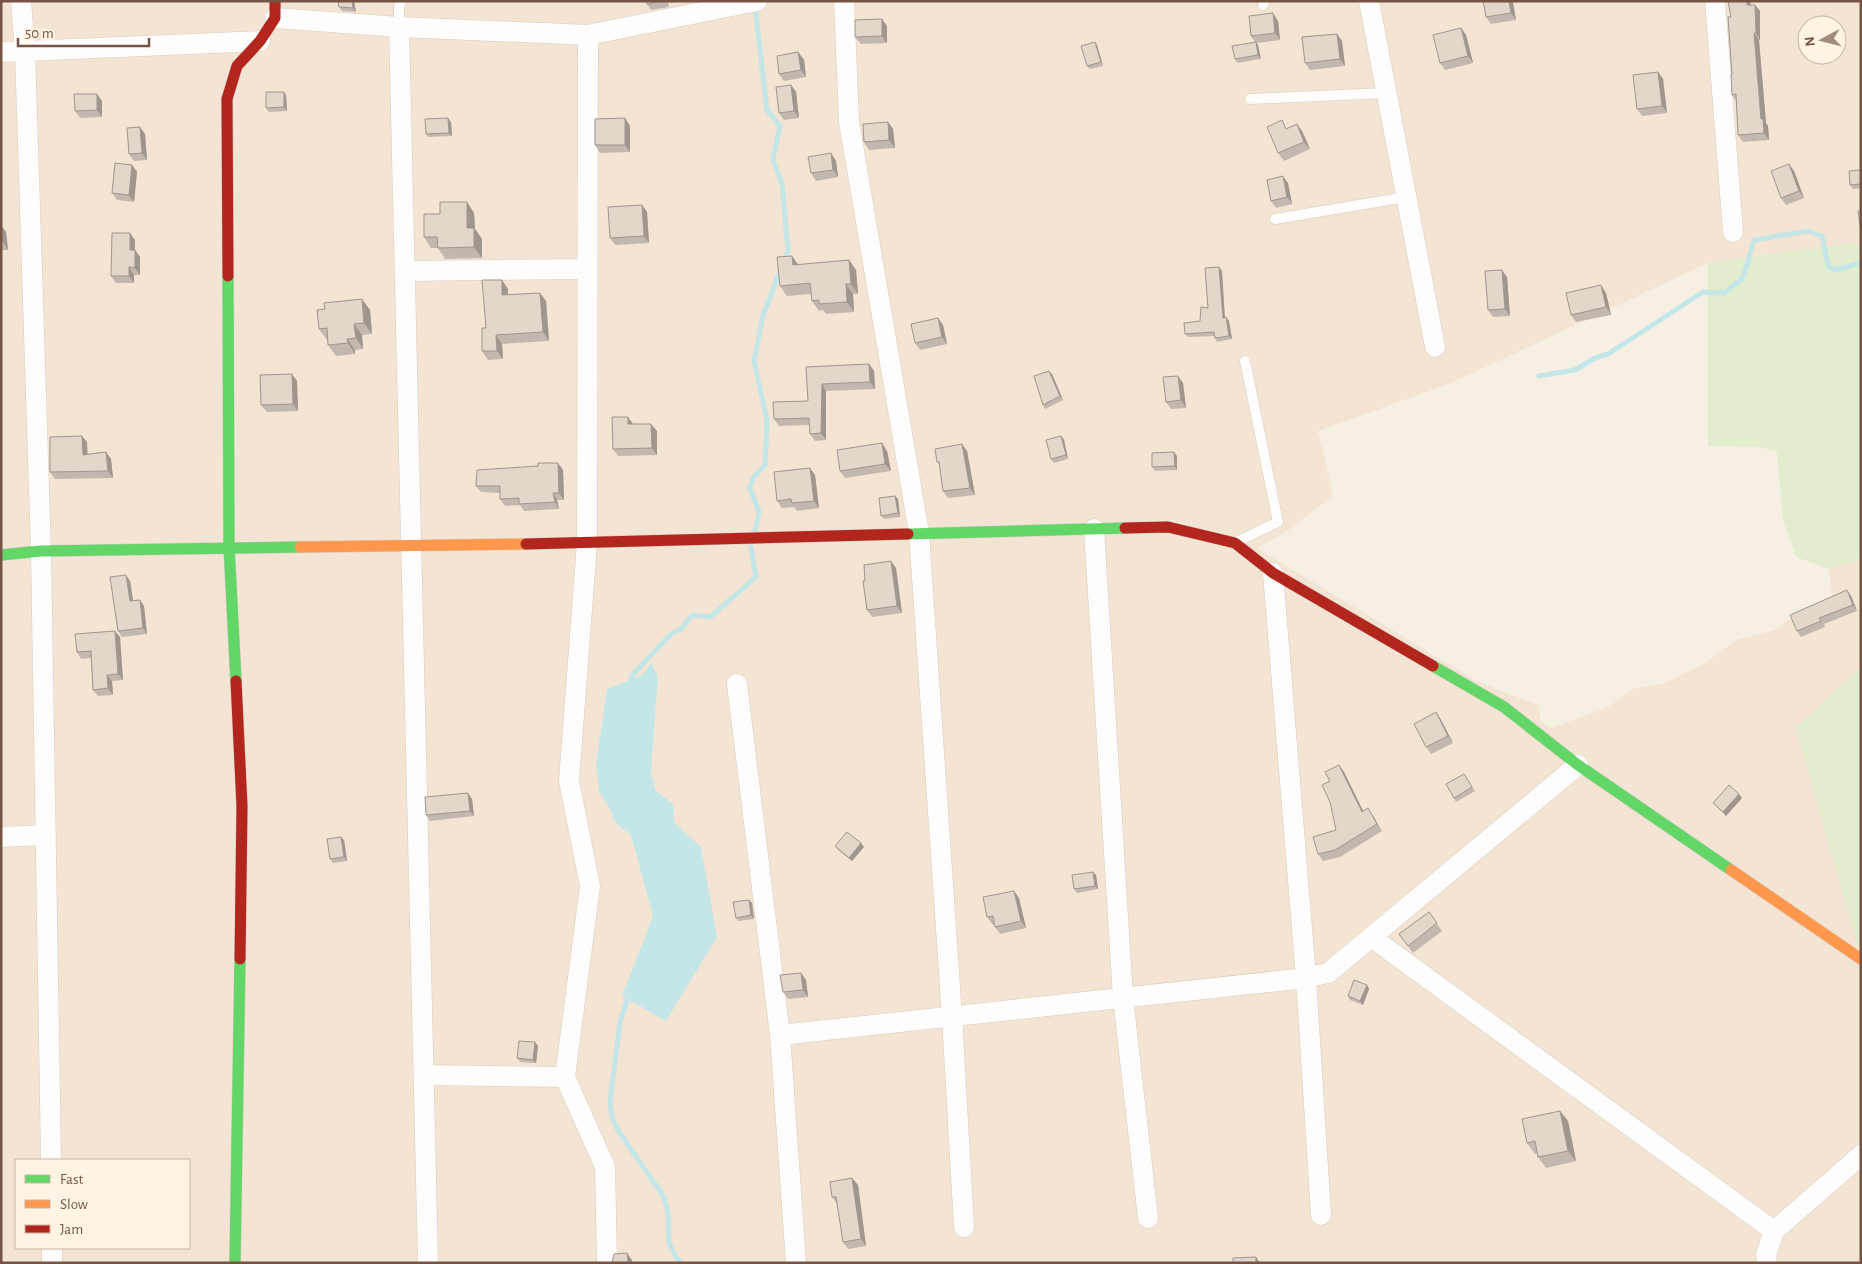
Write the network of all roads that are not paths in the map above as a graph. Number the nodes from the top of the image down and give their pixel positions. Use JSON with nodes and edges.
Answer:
{"nodes":[{"id":1,"x":21,"y":1,"type":"edge"},
{"id":2,"x":401,"y":1,"type":"edge"},
{"id":3,"x":757,"y":1,"type":"edge"},
{"id":4,"x":844,"y":1,"type":"edge"},
{"id":5,"x":1369,"y":1,"type":"edge"},
{"id":6,"x":1715,"y":1,"type":"edge"},
{"id":7,"x":751,"y":2,"type":"edge"},
{"id":8,"x":275,"y":10,"type":"edge"},
{"id":9,"x":399,"y":27,"type":"junction"},
{"id":10,"x":588,"y":35,"type":"junction"},
{"id":11,"x":260,"y":41,"type":"junction"},
{"id":12,"x":25,"y":51,"type":"junction"},
{"id":13,"x":1,"y":52,"type":"edge"},
{"id":14,"x":1387,"y":93,"type":"junction"},
{"id":15,"x":1250,"y":99,"type":"dead end"},
{"id":16,"x":1406,"y":197,"type":"junction"},
{"id":17,"x":1275,"y":219,"type":"dead end"},
{"id":18,"x":1733,"y":232,"type":"dead end"},
{"id":19,"x":587,"y":269,"type":"junction"},
{"id":20,"x":404,"y":271,"type":"junction"},
{"id":21,"x":1435,"y":347,"type":"dead end"},
{"id":22,"x":1245,"y":361,"type":"dead end"},
{"id":23,"x":1094,"y":529,"type":"junction"},
{"id":24,"x":919,"y":533,"type":"junction"},
{"id":25,"x":587,"y":543,"type":"junction"},
{"id":26,"x":1235,"y":543,"type":"junction"},
{"id":27,"x":411,"y":545,"type":"junction"},
{"id":28,"x":229,"y":547,"type":"junction"},
{"id":29,"x":41,"y":551,"type":"junction"},
{"id":30,"x":1,"y":555,"type":"edge"},
{"id":31,"x":1273,"y":573,"type":"junction"},
{"id":32,"x":737,"y":684,"type":"dead end"},
{"id":33,"x":1578,"y":765,"type":"junction"},
{"id":34,"x":46,"y":835,"type":"junction"},
{"id":35,"x":1,"y":837,"type":"edge"},
{"id":36,"x":1371,"y":937,"type":"junction"},
{"id":37,"x":1861,"y":959,"type":"edge"},
{"id":38,"x":1306,"y":978,"type":"junction"},
{"id":39,"x":1123,"y":998,"type":"junction"},
{"id":40,"x":952,"y":1016,"type":"junction"},
{"id":41,"x":780,"y":1035,"type":"junction"},
{"id":42,"x":424,"y":1075,"type":"junction"},
{"id":43,"x":565,"y":1077,"type":"junction"},
{"id":44,"x":1861,"y":1155,"type":"edge"},
{"id":45,"x":51,"y":1159,"type":"edge"},
{"id":46,"x":1322,"y":1215,"type":"dead end"},
{"id":47,"x":1148,"y":1218,"type":"dead end"},
{"id":48,"x":964,"y":1227,"type":"dead end"},
{"id":49,"x":1774,"y":1231,"type":"junction"},
{"id":50,"x":52,"y":1249,"type":"edge"},
{"id":51,"x":52,"y":1263,"type":"edge"},
{"id":52,"x":236,"y":1263,"type":"edge"},
{"id":53,"x":428,"y":1263,"type":"edge"},
{"id":54,"x":607,"y":1263,"type":"edge"},
{"id":55,"x":796,"y":1263,"type":"edge"},
{"id":56,"x":1767,"y":1263,"type":"edge"}],
"edges":[{"from":1,"to":12,"type":"street"},
{"from":2,"to":9,"type":"lane"},
{"from":3,"to":7,"type":"street"},
{"from":4,"to":24,"type":"street"},
{"from":5,"to":14,"type":"street"},
{"from":6,"to":18,"type":"street"},
{"from":7,"to":10,"type":"street"},
{"from":8,"to":9,"type":"street"},
{"from":8,"to":11,"type":"street"},
{"from":9,"to":10,"type":"street"},
{"from":9,"to":20,"type":"street"},
{"from":10,"to":19,"type":"street"},
{"from":11,"to":12,"type":"street"},
{"from":11,"to":28,"type":"street"},
{"from":12,"to":13,"type":"street"},
{"from":12,"to":29,"type":"street"},
{"from":14,"to":15,"type":"lane"},
{"from":14,"to":16,"type":"street"},
{"from":16,"to":17,"type":"lane"},
{"from":16,"to":21,"type":"street"},
{"from":19,"to":20,"type":"street"},
{"from":19,"to":25,"type":"street"},
{"from":20,"to":27,"type":"street"},
{"from":22,"to":26,"type":"lane"},
{"from":23,"to":24,"type":"street"},
{"from":23,"to":26,"type":"street"},
{"from":23,"to":39,"type":"street"},
{"from":24,"to":25,"type":"street"},
{"from":24,"to":40,"type":"street"},
{"from":25,"to":27,"type":"street"},
{"from":25,"to":43,"type":"street"},
{"from":26,"to":31,"type":"street"},
{"from":27,"to":28,"type":"street"},
{"from":27,"to":42,"type":"street"},
{"from":28,"to":29,"type":"street"},
{"from":28,"to":52,"type":"street"},
{"from":29,"to":30,"type":"street"},
{"from":29,"to":34,"type":"street"},
{"from":31,"to":33,"type":"street"},
{"from":31,"to":38,"type":"street"},
{"from":32,"to":41,"type":"street"},
{"from":33,"to":36,"type":"street"},
{"from":33,"to":37,"type":"street"},
{"from":34,"to":35,"type":"street"},
{"from":34,"to":45,"type":"street"},
{"from":36,"to":38,"type":"street"},
{"from":36,"to":49,"type":"street"},
{"from":38,"to":39,"type":"street"},
{"from":38,"to":46,"type":"street"},
{"from":39,"to":40,"type":"street"},
{"from":39,"to":47,"type":"street"},
{"from":40,"to":41,"type":"street"},
{"from":40,"to":48,"type":"street"},
{"from":41,"to":55,"type":"street"},
{"from":42,"to":43,"type":"street"},
{"from":42,"to":53,"type":"street"},
{"from":43,"to":54,"type":"street"},
{"from":44,"to":49,"type":"street"},
{"from":49,"to":56,"type":"street"},
{"from":50,"to":51,"type":"street"}]}
